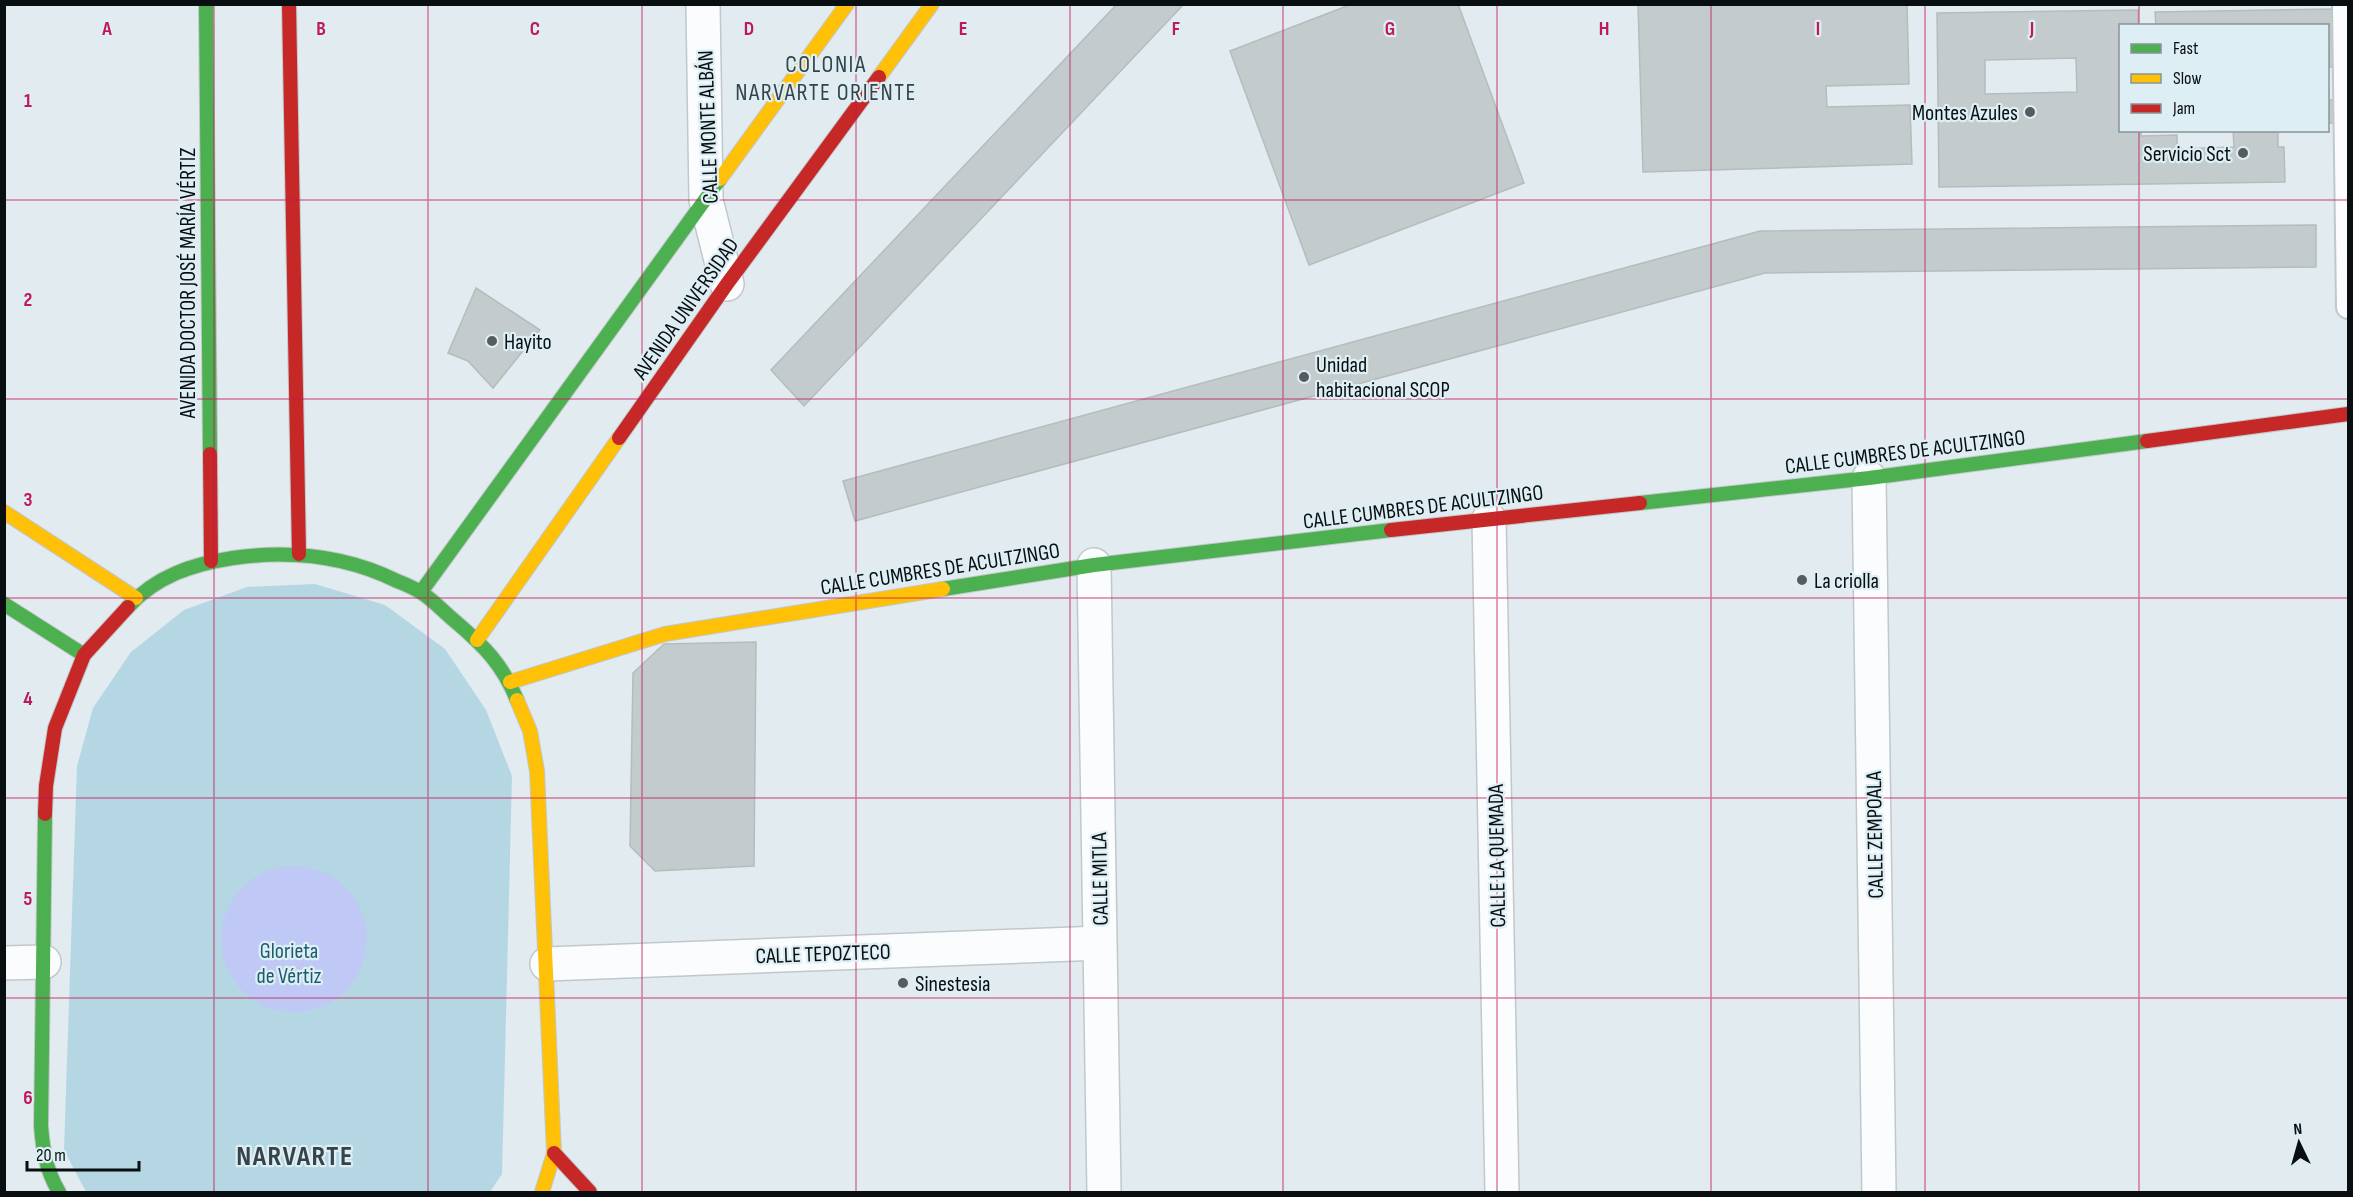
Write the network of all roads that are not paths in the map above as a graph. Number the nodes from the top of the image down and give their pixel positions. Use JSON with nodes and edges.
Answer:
{"nodes":[{"id":1,"x":206,"y":4,"type":"edge"},
{"id":2,"x":289,"y":4,"type":"edge"},
{"id":3,"x":703,"y":4,"type":"edge"},
{"id":4,"x":847,"y":4,"type":"edge"},
{"id":5,"x":932,"y":4,"type":"edge"},
{"id":6,"x":2344,"y":4,"type":"edge"},
{"id":7,"x":706,"y":200,"type":"junction"},
{"id":8,"x":727,"y":284,"type":"junction"},
{"id":9,"x":2349,"y":307,"type":"edge"},
{"id":10,"x":2349,"y":414,"type":"edge"},
{"id":11,"x":1869,"y":478,"type":"junction"},
{"id":12,"x":4,"y":512,"type":"edge"},
{"id":13,"x":1489,"y":519,"type":"junction"},
{"id":14,"x":299,"y":554,"type":"junction"},
{"id":15,"x":211,"y":561,"type":"junction"},
{"id":16,"x":1094,"y":565,"type":"junction"},
{"id":17,"x":421,"y":592,"type":"junction"},
{"id":18,"x":136,"y":598,"type":"junction"},
{"id":19,"x":4,"y":604,"type":"edge"},
{"id":20,"x":477,"y":640,"type":"junction"},
{"id":21,"x":84,"y":655,"type":"junction"},
{"id":22,"x":510,"y":682,"type":"junction"},
{"id":23,"x":1100,"y":943,"type":"junction"},
{"id":24,"x":44,"y":962,"type":"junction"},
{"id":25,"x":4,"y":963,"type":"edge"},
{"id":26,"x":547,"y":964,"type":"junction"},
{"id":27,"x":554,"y":1153,"type":"junction"},
{"id":28,"x":59,"y":1192,"type":"edge"},
{"id":29,"x":542,"y":1192,"type":"edge"},
{"id":30,"x":590,"y":1192,"type":"edge"},
{"id":31,"x":1104,"y":1192,"type":"edge"},
{"id":32,"x":1502,"y":1192,"type":"edge"},
{"id":33,"x":1879,"y":1192,"type":"edge"}],
"edges":[{"from":1,"to":15,"type":"main road","name":"AVENIDA DOCTOR JOSÉ MARÍA VÉRTIZ"},
{"from":2,"to":14,"type":"main road"},
{"from":3,"to":7,"type":"street","name":"CALLE MONTE ALBÁN"},
{"from":4,"to":7,"type":"main road","name":"AVENIDA UNIVERSIDAD"},
{"from":5,"to":8,"type":"main road","name":"AVENIDA UNIVERSIDAD"},
{"from":6,"to":9,"type":"lane"},
{"from":7,"to":8,"type":"street","name":"CALLE MONTE ALBÁN"},
{"from":7,"to":17,"type":"main road","name":"AVENIDA UNIVERSIDAD"},
{"from":8,"to":20,"type":"main road","name":"AVENIDA UNIVERSIDAD"},
{"from":10,"to":11,"type":"main road","name":"CALLE CUMBRES DE ACULTZINGO"},
{"from":11,"to":13,"type":"main road","name":"CALLE CUMBRES DE ACULTZINGO"},
{"from":11,"to":33,"type":"street","name":"CALLE ZEMPOALA"},
{"from":12,"to":18,"type":"main road"},
{"from":13,"to":16,"type":"main road","name":"CALLE CUMBRES DE ACULTZINGO"},
{"from":13,"to":32,"type":"street","name":"CALLE LA QUEMADA"},
{"from":14,"to":15,"type":"main road"},
{"from":14,"to":17,"type":"main road"},
{"from":15,"to":18,"type":"main road"},
{"from":16,"to":22,"type":"main road","name":"CALLE CUMBRES DE ACULTZINGO"},
{"from":16,"to":23,"type":"street","name":"CALLE MITLA"},
{"from":17,"to":20,"type":"main road"},
{"from":18,"to":21,"type":"main road"},
{"from":19,"to":21,"type":"main road"},
{"from":20,"to":22,"type":"main road"},
{"from":21,"to":24,"type":"main road"},
{"from":22,"to":26,"type":"main road"},
{"from":23,"to":26,"type":"street","name":"CALLE TEPOZTECO"},
{"from":23,"to":31,"type":"street","name":"CALLE MITLA"},
{"from":24,"to":25,"type":"street"},
{"from":24,"to":28,"type":"main road"},
{"from":26,"to":27,"type":"main road"},
{"from":27,"to":29,"type":"main road"},
{"from":27,"to":30,"type":"main road"}]}
